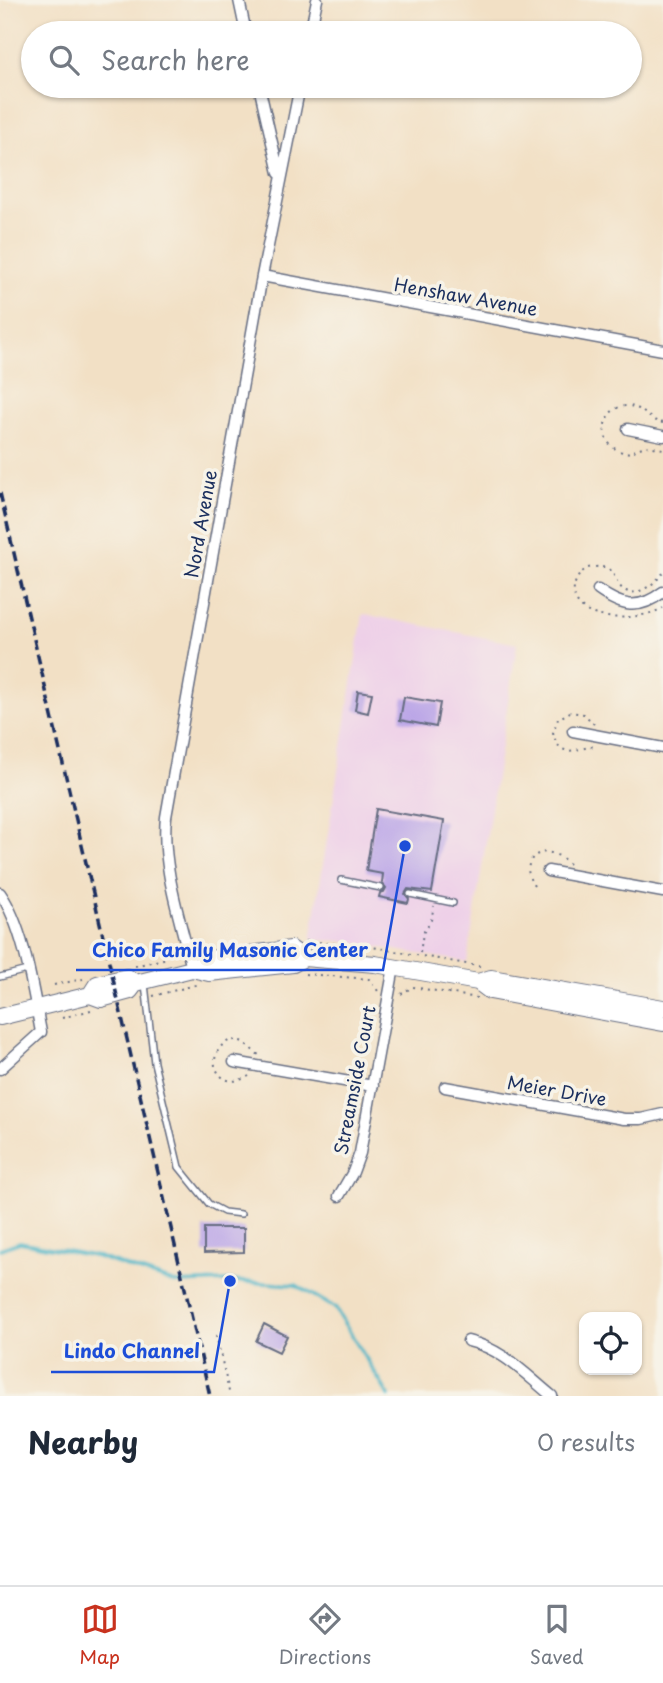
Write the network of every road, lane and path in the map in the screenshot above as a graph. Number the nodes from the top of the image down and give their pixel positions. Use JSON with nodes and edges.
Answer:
{"nodes":[{"id":1,"x":239,"y":0,"type":"edge"},
{"id":2,"x":317,"y":0,"type":"edge"},
{"id":3,"x":243,"y":21,"type":"edge"},
{"id":4,"x":313,"y":21,"type":"edge"},
{"id":5,"x":262,"y":98,"type":"edge"},
{"id":6,"x":298,"y":98,"type":"edge"},
{"id":7,"x":281,"y":179,"type":"junction"},
{"id":8,"x":262,"y":276,"type":"junction"},
{"id":9,"x":663,"y":350,"type":"edge"},
{"id":10,"x":628,"y":429,"type":"dead end"},
{"id":11,"x":663,"y":436,"type":"edge"},
{"id":12,"x":598,"y":590,"type":"dead end"},
{"id":13,"x":663,"y":592,"type":"edge"},
{"id":14,"x":573,"y":731,"type":"dead end"},
{"id":15,"x":663,"y":748,"type":"edge"},
{"id":16,"x":548,"y":871,"type":"dead end"},
{"id":17,"x":341,"y":880,"type":"dead end"},
{"id":18,"x":381,"y":888,"type":"dead end"},
{"id":19,"x":663,"y":892,"type":"edge"},
{"id":20,"x":0,"y":893,"type":"edge"},
{"id":21,"x":410,"y":894,"type":"dead end"},
{"id":22,"x":435,"y":899,"type":"junction"},
{"id":23,"x":453,"y":902,"type":"dead end"},
{"id":24,"x":419,"y":955,"type":"dead end"},
{"id":25,"x":394,"y":967,"type":"junction"},
{"id":26,"x":192,"y":969,"type":"junction"},
{"id":27,"x":27,"y":970,"type":"junction"},
{"id":28,"x":299,"y":974,"type":"dead end"},
{"id":29,"x":0,"y":977,"type":"edge"},
{"id":30,"x":478,"y":982,"type":"junction"},
{"id":31,"x":202,"y":984,"type":"dead end"},
{"id":32,"x":142,"y":987,"type":"junction"},
{"id":33,"x":378,"y":992,"type":"dead end"},
{"id":34,"x":484,"y":999,"type":"dead end"},
{"id":35,"x":398,"y":1000,"type":"dead end"},
{"id":36,"x":91,"y":1002,"type":"junction"},
{"id":37,"x":36,"y":1008,"type":"junction"},
{"id":38,"x":663,"y":1008,"type":"edge"},
{"id":39,"x":0,"y":1017,"type":"edge"},
{"id":40,"x":62,"y":1018,"type":"dead end"},
{"id":41,"x":663,"y":1023,"type":"edge"},
{"id":42,"x":260,"y":1055,"type":"dead end"},
{"id":43,"x":234,"y":1062,"type":"dead end"},
{"id":44,"x":366,"y":1062,"type":"dead end"},
{"id":45,"x":0,"y":1069,"type":"edge"},
{"id":46,"x":346,"y":1070,"type":"dead end"},
{"id":47,"x":253,"y":1076,"type":"dead end"},
{"id":48,"x":373,"y":1086,"type":"junction"},
{"id":49,"x":445,"y":1087,"type":"dead end"},
{"id":50,"x":350,"y":1093,"type":"dead end"},
{"id":51,"x":358,"y":1105,"type":"dead end"},
{"id":52,"x":663,"y":1114,"type":"edge"},
{"id":53,"x":338,"y":1196,"type":"dead end"},
{"id":54,"x":241,"y":1214,"type":"dead end"},
{"id":55,"x":216,"y":1335,"type":"dead end"},
{"id":56,"x":468,"y":1341,"type":"dead end"},
{"id":57,"x":230,"y":1396,"type":"edge"},
{"id":58,"x":552,"y":1396,"type":"edge"}],
"edges":[{"from":1,"to":3,"type":"street"},
{"from":2,"to":4,"type":"street"},
{"from":5,"to":7,"type":"street"},
{"from":6,"to":7,"type":"street","name":"Nord Avenue"},
{"from":7,"to":8,"type":"street","name":"Nord Avenue"},
{"from":8,"to":9,"type":"street","name":"Henshaw Avenue"},
{"from":8,"to":26,"type":"street","name":"Nord Avenue"},
{"from":10,"to":11,"type":"street"},
{"from":12,"to":13,"type":"street"},
{"from":14,"to":15,"type":"street"},
{"from":16,"to":19,"type":"street"},
{"from":17,"to":18,"type":"lane"},
{"from":20,"to":27,"type":"street"},
{"from":21,"to":22,"type":"lane"},
{"from":22,"to":23,"type":"lane"},
{"from":22,"to":24,"type":"path"},
{"from":25,"to":26,"type":"main road"},
{"from":25,"to":30,"type":"main road"},
{"from":25,"to":48,"type":"street","name":"Streamside Court"},
{"from":26,"to":32,"type":"main road"},
{"from":27,"to":29,"type":"lane"},
{"from":27,"to":37,"type":"street"},
{"from":28,"to":33,"type":"path"},
{"from":30,"to":38,"type":"main road"},
{"from":30,"to":41,"type":"main road"},
{"from":31,"to":32,"type":"path"},
{"from":32,"to":36,"type":"main road"},
{"from":32,"to":54,"type":"lane"},
{"from":34,"to":35,"type":"path"},
{"from":36,"to":37,"type":"main road"},
{"from":36,"to":40,"type":"path"},
{"from":37,"to":39,"type":"main road"},
{"from":37,"to":45,"type":"street"},
{"from":42,"to":47,"type":"path"},
{"from":43,"to":48,"type":"street"},
{"from":44,"to":46,"type":"path"},
{"from":48,"to":53,"type":"street","name":"Streamside Court"},
{"from":49,"to":52,"type":"street","name":"Meier Drive"},
{"from":50,"to":51,"type":"path"},
{"from":55,"to":57,"type":"path"},
{"from":56,"to":58,"type":"street"}]}
